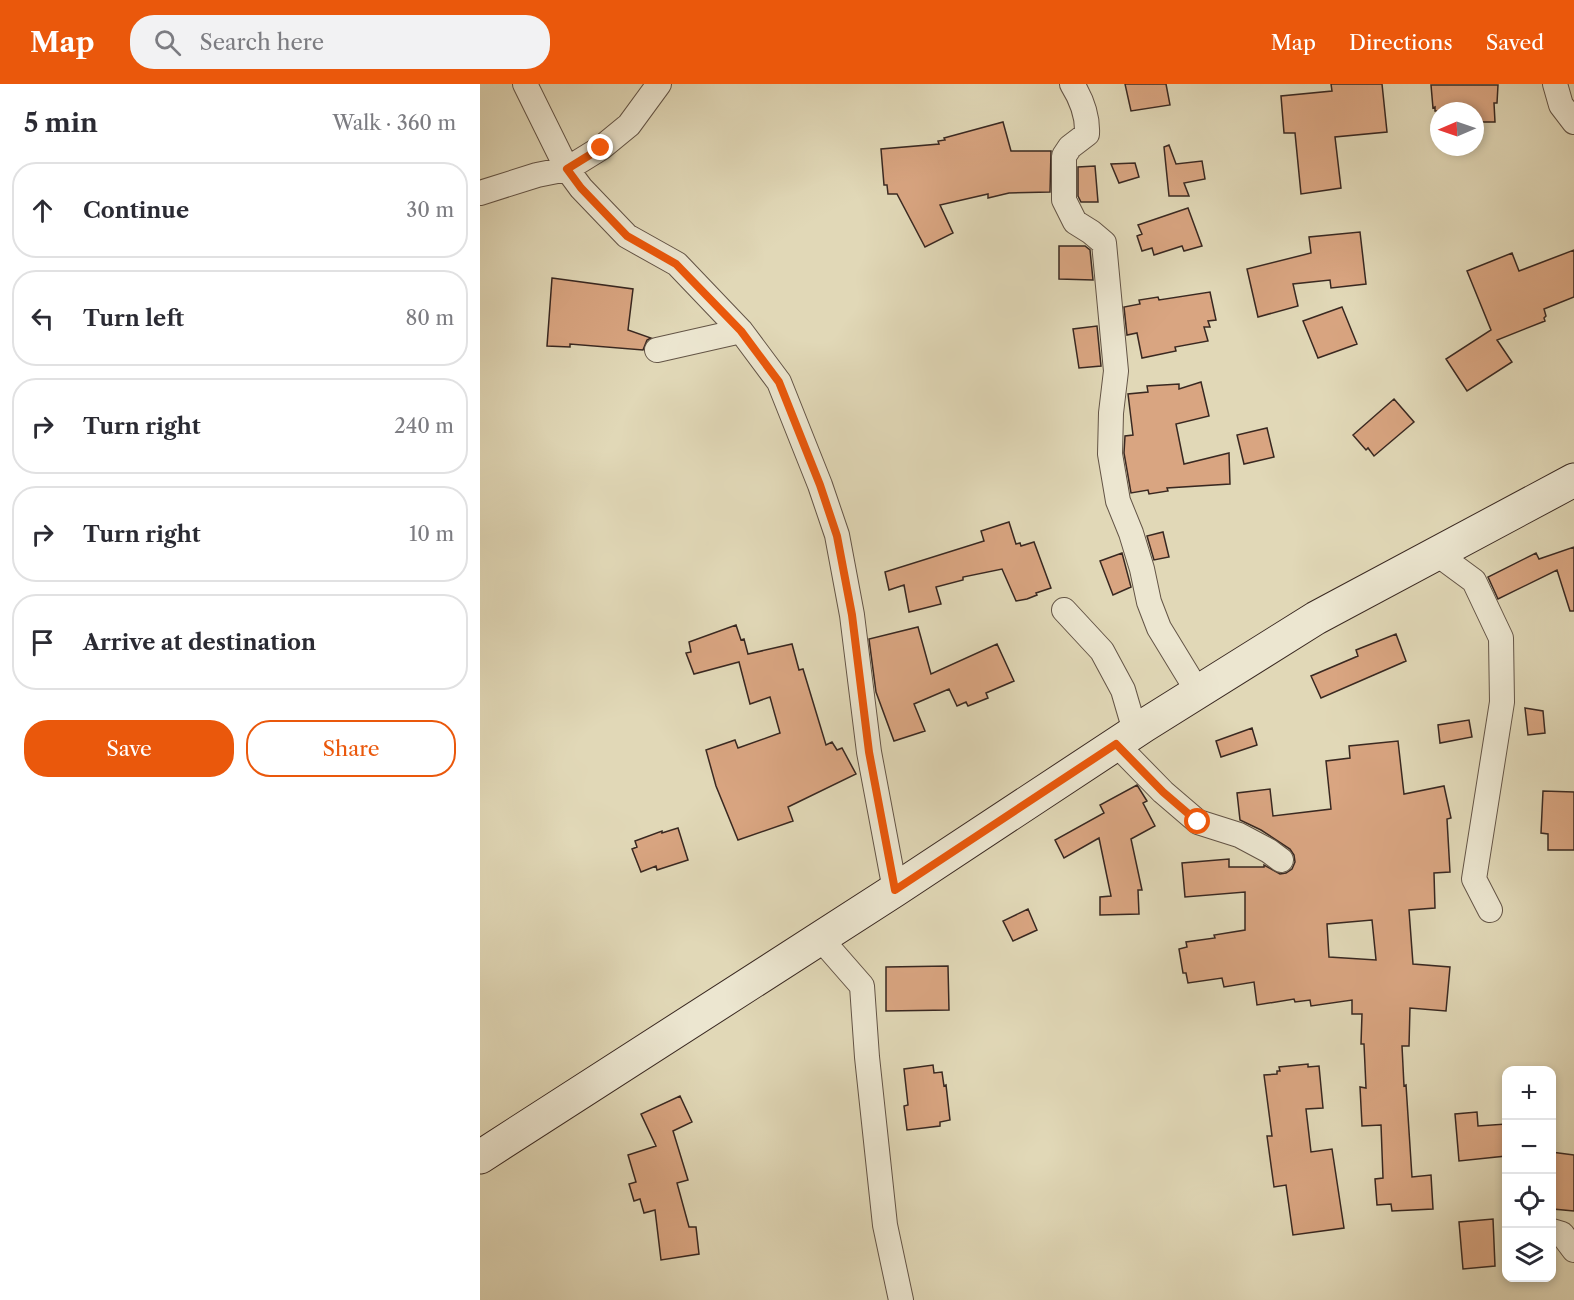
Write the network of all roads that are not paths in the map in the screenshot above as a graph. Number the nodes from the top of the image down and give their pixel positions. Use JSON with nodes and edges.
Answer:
{"nodes":[{"id":1,"x":525,"y":84,"type":"edge"},
{"id":2,"x":659,"y":84,"type":"edge"},
{"id":3,"x":1072,"y":84,"type":"edge"},
{"id":4,"x":1555,"y":84,"type":"edge"},
{"id":5,"x":1574,"y":122,"type":"edge"},
{"id":6,"x":567,"y":169,"type":"junction"},
{"id":7,"x":480,"y":193,"type":"edge"},
{"id":8,"x":741,"y":331,"type":"junction"},
{"id":9,"x":657,"y":350,"type":"dead end"},
{"id":10,"x":1574,"y":480,"type":"edge"},
{"id":11,"x":1436,"y":553,"type":"junction"},
{"id":12,"x":1064,"y":610,"type":"dead end"},
{"id":13,"x":1198,"y":692,"type":"junction"},
{"id":14,"x":1126,"y":737,"type":"junction"},
{"id":15,"x":1281,"y":860,"type":"dead end"},
{"id":16,"x":895,"y":890,"type":"junction"},
{"id":17,"x":1490,"y":909,"type":"dead end"},
{"id":18,"x":820,"y":938,"type":"junction"},
{"id":19,"x":480,"y":1157,"type":"edge"},
{"id":20,"x":1556,"y":1232,"type":"edge"},
{"id":21,"x":1574,"y":1250,"type":"edge"},
{"id":22,"x":901,"y":1300,"type":"edge"}],
"edges":[{"from":1,"to":6,"type":"street"},
{"from":2,"to":6,"type":"street"},
{"from":3,"to":13,"type":"street"},
{"from":4,"to":5,"type":"street"},
{"from":6,"to":7,"type":"street"},
{"from":6,"to":8,"type":"street"},
{"from":8,"to":9,"type":"street"},
{"from":8,"to":16,"type":"street"},
{"from":10,"to":11,"type":"main road"},
{"from":11,"to":13,"type":"main road"},
{"from":11,"to":17,"type":"street"},
{"from":12,"to":14,"type":"street"},
{"from":13,"to":14,"type":"main road"},
{"from":14,"to":15,"type":"street"},
{"from":14,"to":16,"type":"main road"},
{"from":16,"to":18,"type":"main road"},
{"from":18,"to":19,"type":"main road"},
{"from":18,"to":22,"type":"street"},
{"from":20,"to":21,"type":"street"}]}
